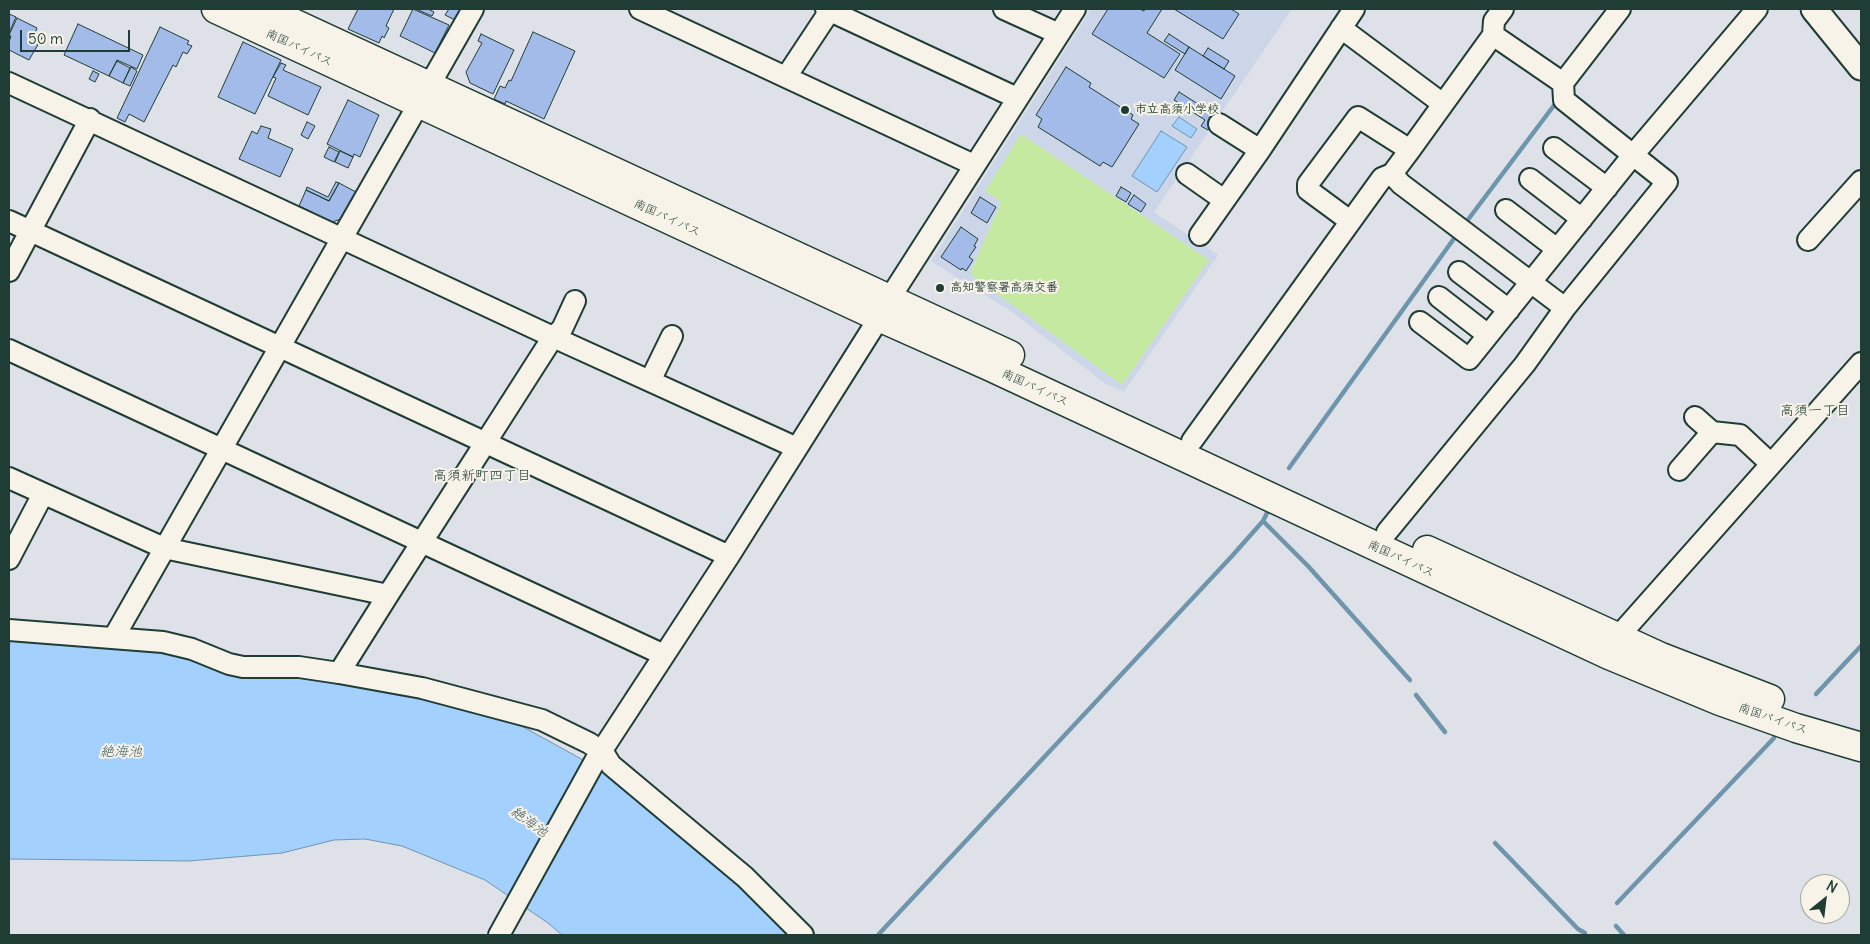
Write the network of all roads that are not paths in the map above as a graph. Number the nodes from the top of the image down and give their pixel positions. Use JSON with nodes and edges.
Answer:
{"nodes":[{"id":1,"x":216,"y":9,"type":"edge"},
{"id":2,"x":263,"y":9,"type":"edge"},
{"id":3,"x":473,"y":9,"type":"edge"},
{"id":4,"x":640,"y":9,"type":"edge"},
{"id":5,"x":829,"y":9,"type":"edge"},
{"id":6,"x":1004,"y":9,"type":"edge"},
{"id":7,"x":1075,"y":9,"type":"edge"},
{"id":8,"x":1354,"y":9,"type":"edge"},
{"id":9,"x":1503,"y":9,"type":"edge"},
{"id":10,"x":1620,"y":9,"type":"edge"},
{"id":11,"x":1757,"y":9,"type":"edge"},
{"id":12,"x":1814,"y":9,"type":"edge"},
{"id":13,"x":1341,"y":28,"type":"junction"},
{"id":14,"x":1058,"y":34,"type":"junction"},
{"id":15,"x":1493,"y":35,"type":"junction"},
{"id":16,"x":1861,"y":66,"type":"edge"},
{"id":17,"x":786,"y":77,"type":"junction"},
{"id":18,"x":9,"y":82,"type":"edge"},
{"id":19,"x":1563,"y":83,"type":"junction"},
{"id":20,"x":424,"y":95,"type":"junction"},
{"id":21,"x":1017,"y":98,"type":"junction"},
{"id":22,"x":1444,"y":104,"type":"junction"},
{"id":23,"x":90,"y":120,"type":"junction"},
{"id":24,"x":1219,"y":124,"type":"dead end"},
{"id":25,"x":1554,"y":148,"type":"dead end"},
{"id":26,"x":1260,"y":150,"type":"junction"},
{"id":27,"x":1410,"y":150,"type":"junction"},
{"id":28,"x":1633,"y":155,"type":"junction"},
{"id":29,"x":974,"y":165,"type":"junction"},
{"id":30,"x":1187,"y":174,"type":"dead end"},
{"id":31,"x":1392,"y":174,"type":"junction"},
{"id":32,"x":1530,"y":179,"type":"dead end"},
{"id":33,"x":1861,"y":181,"type":"edge"},
{"id":34,"x":1607,"y":188,"type":"junction"},
{"id":35,"x":1224,"y":200,"type":"junction"},
{"id":36,"x":1506,"y":210,"type":"dead end"},
{"id":37,"x":1582,"y":219,"type":"junction"},
{"id":38,"x":9,"y":221,"type":"edge"},
{"id":39,"x":1350,"y":221,"type":"junction"},
{"id":40,"x":31,"y":231,"type":"junction"},
{"id":41,"x":1200,"y":235,"type":"dead end"},
{"id":42,"x":342,"y":238,"type":"junction"},
{"id":43,"x":1808,"y":240,"type":"dead end"},
{"id":44,"x":1557,"y":249,"type":"junction"},
{"id":45,"x":9,"y":271,"type":"edge"},
{"id":46,"x":1459,"y":272,"type":"dead end"},
{"id":47,"x":1530,"y":282,"type":"junction"},
{"id":48,"x":1439,"y":297,"type":"dead end"},
{"id":49,"x":575,"y":301,"type":"dead end"},
{"id":50,"x":885,"y":308,"type":"junction"},
{"id":51,"x":1565,"y":308,"type":"junction"},
{"id":52,"x":1509,"y":310,"type":"junction"},
{"id":53,"x":1420,"y":322,"type":"dead end"},
{"id":54,"x":1488,"y":335,"type":"junction"},
{"id":55,"x":672,"y":336,"type":"dead end"},
{"id":56,"x":553,"y":337,"type":"junction"},
{"id":57,"x":280,"y":347,"type":"junction"},
{"id":58,"x":9,"y":350,"type":"edge"},
{"id":59,"x":1861,"y":363,"type":"edge"},
{"id":60,"x":650,"y":381,"type":"junction"},
{"id":61,"x":1695,"y":417,"type":"dead end"},
{"id":62,"x":1712,"y":432,"type":"junction"},
{"id":63,"x":1192,"y":441,"type":"junction"},
{"id":64,"x":486,"y":443,"type":"junction"},
{"id":65,"x":797,"y":448,"type":"junction"},
{"id":66,"x":222,"y":449,"type":"junction"},
{"id":67,"x":1771,"y":464,"type":"junction"},
{"id":68,"x":1679,"y":470,"type":"dead end"},
{"id":69,"x":9,"y":478,"type":"edge"},
{"id":70,"x":43,"y":494,"type":"junction"},
{"id":71,"x":1387,"y":532,"type":"junction"},
{"id":72,"x":422,"y":542,"type":"junction"},
{"id":73,"x":164,"y":548,"type":"junction"},
{"id":74,"x":729,"y":556,"type":"junction"},
{"id":75,"x":9,"y":559,"type":"edge"},
{"id":76,"x":388,"y":595,"type":"junction"},
{"id":77,"x":9,"y":630,"type":"edge"},
{"id":78,"x":114,"y":637,"type":"junction"},
{"id":79,"x":1617,"y":638,"type":"junction"},
{"id":80,"x":664,"y":655,"type":"junction"},
{"id":81,"x":339,"y":673,"type":"junction"},
{"id":82,"x":1861,"y":729,"type":"edge"},
{"id":83,"x":1861,"y":747,"type":"edge"},
{"id":84,"x":599,"y":757,"type":"junction"},
{"id":85,"x":499,"y":935,"type":"edge"},
{"id":86,"x":803,"y":935,"type":"edge"}],
"edges":[{"from":1,"to":20,"type":"highway","name":"南国バイパス"},
{"from":2,"to":20,"type":"highway","name":"南国バイパス"},
{"from":3,"to":20,"type":"street"},
{"from":4,"to":17,"type":"street"},
{"from":5,"to":17,"type":"street"},
{"from":5,"to":21,"type":"street"},
{"from":6,"to":14,"type":"street"},
{"from":7,"to":14,"type":"street"},
{"from":8,"to":13,"type":"street"},
{"from":9,"to":15,"type":"street"},
{"from":10,"to":19,"type":"street"},
{"from":11,"to":28,"type":"street"},
{"from":12,"to":16,"type":"main road"},
{"from":13,"to":22,"type":"street"},
{"from":13,"to":26,"type":"street"},
{"from":14,"to":21,"type":"street"},
{"from":15,"to":19,"type":"street"},
{"from":15,"to":22,"type":"street"},
{"from":17,"to":29,"type":"street"},
{"from":18,"to":23,"type":"street"},
{"from":19,"to":28,"type":"street"},
{"from":20,"to":42,"type":"street"},
{"from":20,"to":50,"type":"highway","name":"南国バイパス"},
{"from":21,"to":29,"type":"street"},
{"from":22,"to":27,"type":"street"},
{"from":23,"to":40,"type":"street"},
{"from":23,"to":42,"type":"street"},
{"from":24,"to":26,"type":"street"},
{"from":25,"to":34,"type":"street"},
{"from":26,"to":35,"type":"street"},
{"from":27,"to":31,"type":"street"},
{"from":27,"to":39,"type":"street"},
{"from":28,"to":34,"type":"street"},
{"from":28,"to":51,"type":"street"},
{"from":29,"to":50,"type":"street"},
{"from":30,"to":35,"type":"street"},
{"from":31,"to":39,"type":"street"},
{"from":31,"to":47,"type":"street"},
{"from":32,"to":37,"type":"street"},
{"from":33,"to":43,"type":"street"},
{"from":34,"to":37,"type":"street"},
{"from":35,"to":41,"type":"street"},
{"from":36,"to":44,"type":"street"},
{"from":37,"to":44,"type":"street"},
{"from":38,"to":40,"type":"street"},
{"from":39,"to":63,"type":"street"},
{"from":40,"to":45,"type":"street"},
{"from":40,"to":57,"type":"street"},
{"from":42,"to":56,"type":"street"},
{"from":42,"to":57,"type":"street"},
{"from":44,"to":47,"type":"street"},
{"from":46,"to":52,"type":"street"},
{"from":47,"to":51,"type":"street"},
{"from":47,"to":52,"type":"street"},
{"from":48,"to":54,"type":"street"},
{"from":49,"to":56,"type":"street"},
{"from":50,"to":63,"type":"highway","name":"南国バイパス"},
{"from":50,"to":65,"type":"street"},
{"from":50,"to":83,"type":"highway","name":"南国バイパス"},
{"from":51,"to":71,"type":"street"},
{"from":52,"to":54,"type":"street"},
{"from":53,"to":54,"type":"street"},
{"from":55,"to":60,"type":"street"},
{"from":56,"to":60,"type":"street"},
{"from":56,"to":64,"type":"street"},
{"from":57,"to":64,"type":"street"},
{"from":57,"to":66,"type":"street"},
{"from":58,"to":66,"type":"street"},
{"from":59,"to":67,"type":"street"},
{"from":60,"to":65,"type":"street"},
{"from":61,"to":62,"type":"street"},
{"from":62,"to":67,"type":"street"},
{"from":62,"to":68,"type":"street"},
{"from":63,"to":71,"type":"highway","name":"南国バイパス"},
{"from":64,"to":72,"type":"street"},
{"from":64,"to":74,"type":"street"},
{"from":65,"to":74,"type":"street"},
{"from":66,"to":72,"type":"street"},
{"from":66,"to":73,"type":"street"},
{"from":67,"to":79,"type":"street"},
{"from":69,"to":70,"type":"street"},
{"from":70,"to":73,"type":"street"},
{"from":70,"to":75,"type":"street"},
{"from":71,"to":79,"type":"highway","name":"南国バイパス"},
{"from":72,"to":76,"type":"street"},
{"from":72,"to":80,"type":"street"},
{"from":73,"to":76,"type":"street"},
{"from":73,"to":78,"type":"street"},
{"from":74,"to":80,"type":"street"},
{"from":76,"to":81,"type":"street"},
{"from":77,"to":78,"type":"street"},
{"from":78,"to":81,"type":"street"},
{"from":79,"to":82,"type":"highway","name":"南国バイパス"},
{"from":80,"to":84,"type":"street"},
{"from":81,"to":84,"type":"street"},
{"from":84,"to":85,"type":"street"},
{"from":84,"to":86,"type":"street"}]}
